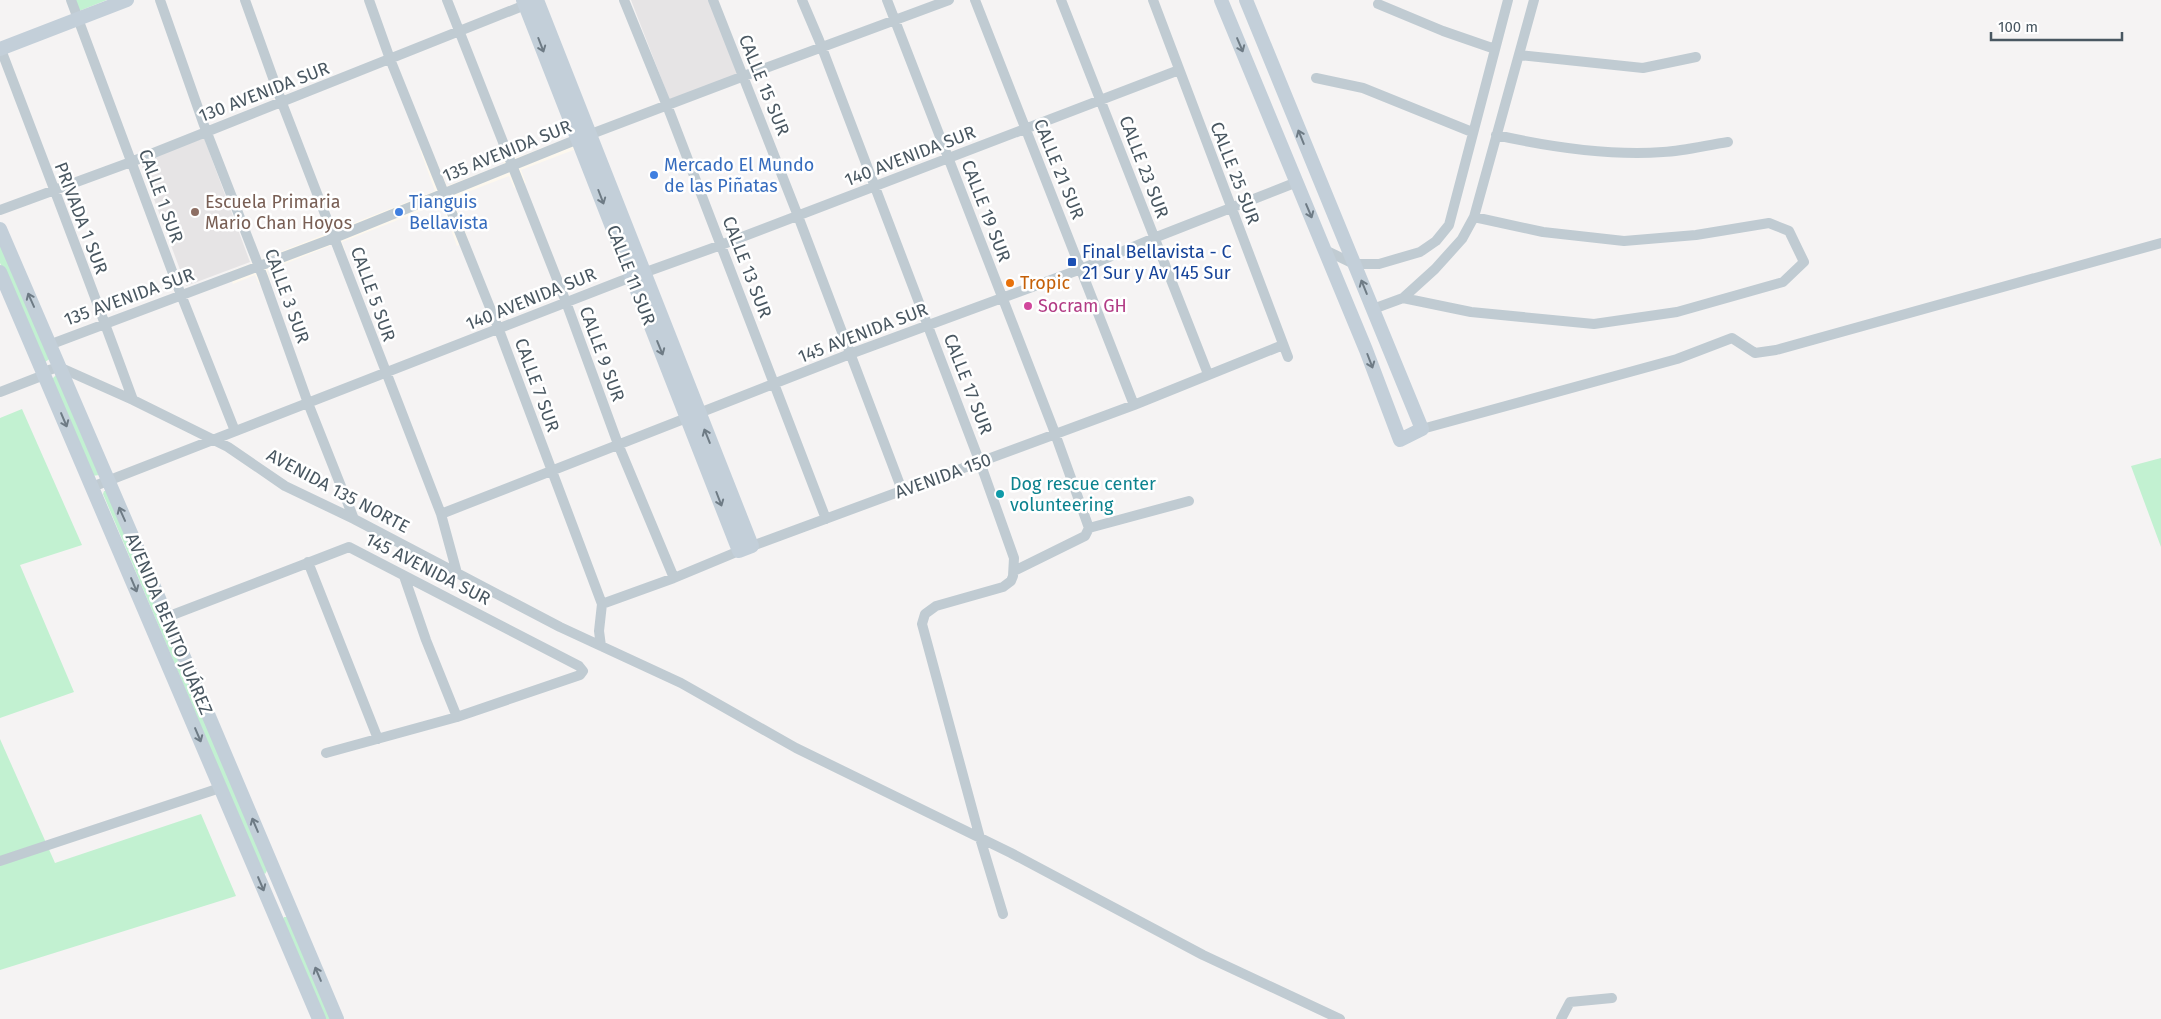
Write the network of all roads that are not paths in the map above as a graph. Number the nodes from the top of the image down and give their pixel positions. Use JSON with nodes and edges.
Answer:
{"nodes":[{"id":1,"x":71,"y":0,"type":"edge"},
{"id":2,"x":126,"y":0,"type":"edge"},
{"id":3,"x":160,"y":0,"type":"edge"},
{"id":4,"x":244,"y":0,"type":"edge"},
{"id":5,"x":369,"y":0,"type":"edge"},
{"id":6,"x":447,"y":0,"type":"edge"},
{"id":7,"x":624,"y":0,"type":"edge"},
{"id":8,"x":713,"y":0,"type":"edge"},
{"id":9,"x":802,"y":0,"type":"edge"},
{"id":10,"x":887,"y":0,"type":"edge"},
{"id":11,"x":949,"y":0,"type":"edge"},
{"id":12,"x":975,"y":0,"type":"edge"},
{"id":13,"x":1062,"y":0,"type":"edge"},
{"id":14,"x":1153,"y":0,"type":"edge"},
{"id":15,"x":1240,"y":0,"type":"edge"},
{"id":16,"x":1246,"y":0,"type":"edge"},
{"id":17,"x":1508,"y":0,"type":"edge"},
{"id":18,"x":1534,"y":0,"type":"edge"},
{"id":19,"x":532,"y":1,"type":"edge"},
{"id":20,"x":1378,"y":4,"type":"dead end"},
{"id":21,"x":1223,"y":6,"type":"edge"},
{"id":22,"x":78,"y":19,"type":"junction"},
{"id":23,"x":895,"y":21,"type":"junction"},
{"id":24,"x":458,"y":32,"type":"junction"},
{"id":25,"x":0,"y":48,"type":"edge"},
{"id":26,"x":821,"y":48,"type":"junction"},
{"id":27,"x":1495,"y":50,"type":"junction"},
{"id":28,"x":1519,"y":55,"type":"junction"},
{"id":29,"x":1696,"y":56,"type":"dead end"},
{"id":30,"x":390,"y":59,"type":"junction"},
{"id":31,"x":1179,"y":70,"type":"junction"},
{"id":32,"x":744,"y":76,"type":"junction"},
{"id":33,"x":1316,"y":78,"type":"dead end"},
{"id":34,"x":1102,"y":100,"type":"junction"},
{"id":35,"x":282,"y":103,"type":"junction"},
{"id":36,"x":667,"y":105,"type":"junction"},
{"id":37,"x":1026,"y":129,"type":"junction"},
{"id":38,"x":206,"y":132,"type":"junction"},
{"id":39,"x":1472,"y":132,"type":"junction"},
{"id":40,"x":1496,"y":135,"type":"junction"},
{"id":41,"x":584,"y":137,"type":"junction"},
{"id":42,"x":1728,"y":142,"type":"dead end"},
{"id":43,"x":948,"y":158,"type":"junction"},
{"id":44,"x":131,"y":162,"type":"junction"},
{"id":45,"x":513,"y":167,"type":"junction"},
{"id":46,"x":1297,"y":182,"type":"junction"},
{"id":47,"x":874,"y":187,"type":"junction"},
{"id":48,"x":52,"y":190,"type":"junction"},
{"id":49,"x":444,"y":194,"type":"junction"},
{"id":50,"x":1231,"y":209,"type":"junction"},
{"id":51,"x":0,"y":210,"type":"edge"},
{"id":52,"x":798,"y":216,"type":"junction"},
{"id":53,"x":1474,"y":216,"type":"junction"},
{"id":54,"x":0,"y":229,"type":"edge"},
{"id":55,"x":334,"y":238,"type":"junction"},
{"id":56,"x":1154,"y":238,"type":"junction"},
{"id":57,"x":2161,"y":243,"type":"edge"},
{"id":58,"x":721,"y":245,"type":"junction"},
{"id":59,"x":1325,"y":250,"type":"junction"},
{"id":60,"x":1354,"y":264,"type":"junction"},
{"id":61,"x":259,"y":266,"type":"junction"},
{"id":62,"x":1081,"y":268,"type":"junction"},
{"id":63,"x":0,"y":272,"type":"edge"},
{"id":64,"x":638,"y":274,"type":"junction"},
{"id":65,"x":182,"y":295,"type":"junction"},
{"id":66,"x":1002,"y":298,"type":"junction"},
{"id":67,"x":1403,"y":298,"type":"junction"},
{"id":68,"x":566,"y":302,"type":"junction"},
{"id":69,"x":1373,"y":309,"type":"junction"},
{"id":70,"x":105,"y":323,"type":"junction"},
{"id":71,"x":928,"y":325,"type":"junction"},
{"id":72,"x":499,"y":330,"type":"junction"},
{"id":73,"x":49,"y":345,"type":"junction"},
{"id":74,"x":1283,"y":345,"type":"junction"},
{"id":75,"x":850,"y":354,"type":"junction"},
{"id":76,"x":1288,"y":357,"type":"dead end"},
{"id":77,"x":59,"y":367,"type":"junction"},
{"id":78,"x":385,"y":373,"type":"junction"},
{"id":79,"x":1208,"y":374,"type":"junction"},
{"id":80,"x":44,"y":375,"type":"junction"},
{"id":81,"x":775,"y":384,"type":"junction"},
{"id":82,"x":0,"y":392,"type":"edge"},
{"id":83,"x":133,"y":400,"type":"junction"},
{"id":84,"x":308,"y":403,"type":"junction"},
{"id":85,"x":1134,"y":405,"type":"junction"},
{"id":86,"x":693,"y":415,"type":"junction"},
{"id":87,"x":1422,"y":429,"type":"junction"},
{"id":88,"x":235,"y":430,"type":"junction"},
{"id":89,"x":1055,"y":434,"type":"junction"},
{"id":90,"x":212,"y":439,"type":"junction"},
{"id":91,"x":618,"y":444,"type":"junction"},
{"id":92,"x":980,"y":463,"type":"junction"},
{"id":93,"x":552,"y":472,"type":"junction"},
{"id":94,"x":108,"y":481,"type":"junction"},
{"id":95,"x":92,"y":487,"type":"junction"},
{"id":96,"x":902,"y":490,"type":"junction"},
{"id":97,"x":1189,"y":501,"type":"dead end"},
{"id":98,"x":441,"y":514,"type":"junction"},
{"id":99,"x":354,"y":519,"type":"junction"},
{"id":100,"x":826,"y":519,"type":"junction"},
{"id":101,"x":1089,"y":528,"type":"junction"},
{"id":102,"x":745,"y":549,"type":"junction"},
{"id":103,"x":308,"y":562,"type":"junction"},
{"id":104,"x":1014,"y":571,"type":"junction"},
{"id":105,"x":457,"y":573,"type":"junction"},
{"id":106,"x":404,"y":576,"type":"junction"},
{"id":107,"x":674,"y":578,"type":"junction"},
{"id":108,"x":602,"y":604,"type":"junction"},
{"id":109,"x":167,"y":617,"type":"junction"},
{"id":110,"x":601,"y":646,"type":"junction"},
{"id":111,"x":458,"y":717,"type":"junction"},
{"id":112,"x":378,"y":739,"type":"junction"},
{"id":113,"x":326,"y":754,"type":"dead end"},
{"id":114,"x":220,"y":788,"type":"junction"},
{"id":115,"x":980,"y":838,"type":"junction"},
{"id":116,"x":0,"y":861,"type":"edge"},
{"id":117,"x":1003,"y":914,"type":"dead end"},
{"id":118,"x":1612,"y":998,"type":"dead end"},
{"id":119,"x":319,"y":1019,"type":"edge"},
{"id":120,"x":337,"y":1019,"type":"edge"},
{"id":121,"x":1340,"y":1019,"type":"edge"},
{"id":122,"x":1560,"y":1019,"type":"edge"}],
"edges":[{"from":1,"to":22,"type":"street","name":"CALLE 1 SUR"},
{"from":2,"to":22,"type":"main road"},
{"from":3,"to":38,"type":"street","name":"CALLE 3 SUR"},
{"from":4,"to":35,"type":"street","name":"CALLE 5 SUR"},
{"from":5,"to":30,"type":"street","name":"CALLE 7 SUR"},
{"from":6,"to":24,"type":"street","name":"CALLE 9 SUR"},
{"from":7,"to":36,"type":"street","name":"CALLE 13 SUR"},
{"from":8,"to":32,"type":"street","name":"CALLE 15 SUR"},
{"from":9,"to":26,"type":"street","name":"CALLE 17 SUR"},
{"from":10,"to":23,"type":"street","name":"CALLE 19 SUR"},
{"from":11,"to":23,"type":"street","name":"135 AVENIDA SUR"},
{"from":12,"to":37,"type":"street","name":"CALLE 21 SUR"},
{"from":13,"to":34,"type":"street","name":"CALLE 23 SUR"},
{"from":14,"to":31,"type":"street","name":"CALLE 25 SUR"},
{"from":15,"to":21,"type":"main road"},
{"from":60,"to":16,"type":"main road","one_way":true},
{"from":17,"to":27,"type":"street"},
{"from":18,"to":28,"type":"street"},
{"from":19,"to":24,"type":"street","name":"130 AVENIDA SUR"},
{"from":19,"to":41,"type":"main road","name":"CALLE 11 SUR"},
{"from":20,"to":27,"type":"street"},
{"from":21,"to":46,"type":"main road","one_way":true},
{"from":22,"to":25,"type":"main road"},
{"from":22,"to":44,"type":"street","name":"CALLE 1 SUR"},
{"from":23,"to":26,"type":"street","name":"135 AVENIDA SUR"},
{"from":23,"to":43,"type":"street","name":"CALLE 19 SUR"},
{"from":24,"to":30,"type":"street","name":"130 AVENIDA SUR"},
{"from":24,"to":45,"type":"street","name":"CALLE 9 SUR"},
{"from":25,"to":48,"type":"street","name":"PRIVADA 1 SUR"},
{"from":26,"to":32,"type":"street","name":"135 AVENIDA SUR"},
{"from":26,"to":47,"type":"street","name":"CALLE 17 SUR"},
{"from":27,"to":39,"type":"street"},
{"from":28,"to":29,"type":"street"},
{"from":28,"to":40,"type":"street"},
{"from":30,"to":35,"type":"street","name":"130 AVENIDA SUR"},
{"from":30,"to":49,"type":"street","name":"CALLE 7 SUR"},
{"from":31,"to":34,"type":"street","name":"140 AVENIDA SUR"},
{"from":31,"to":50,"type":"street","name":"CALLE 25 SUR"},
{"from":32,"to":36,"type":"street","name":"135 AVENIDA SUR"},
{"from":32,"to":52,"type":"street","name":"CALLE 15 SUR"},
{"from":33,"to":39,"type":"street"},
{"from":34,"to":37,"type":"street","name":"140 AVENIDA SUR"},
{"from":34,"to":56,"type":"street","name":"CALLE 23 SUR"},
{"from":35,"to":38,"type":"street","name":"130 AVENIDA SUR"},
{"from":35,"to":55,"type":"street","name":"CALLE 5 SUR"},
{"from":36,"to":41,"type":"street","name":"135 AVENIDA SUR"},
{"from":36,"to":58,"type":"street","name":"CALLE 13 SUR"},
{"from":37,"to":43,"type":"street","name":"140 AVENIDA SUR"},
{"from":37,"to":62,"type":"street","name":"CALLE 21 SUR"},
{"from":38,"to":44,"type":"street","name":"130 AVENIDA SUR"},
{"from":38,"to":61,"type":"street","name":"CALLE 3 SUR"},
{"from":39,"to":60,"type":"street"},
{"from":40,"to":42,"type":"street"},
{"from":40,"to":53,"type":"street"},
{"from":41,"to":45,"type":"street","name":"135 AVENIDA SUR"},
{"from":41,"to":64,"type":"main road","name":"CALLE 11 SUR"},
{"from":43,"to":47,"type":"street","name":"140 AVENIDA SUR"},
{"from":43,"to":66,"type":"street","name":"CALLE 19 SUR"},
{"from":44,"to":48,"type":"street","name":"130 AVENIDA SUR"},
{"from":44,"to":65,"type":"street","name":"CALLE 1 SUR"},
{"from":45,"to":49,"type":"street","name":"135 AVENIDA SUR"},
{"from":45,"to":68,"type":"street","name":"CALLE 9 SUR"},
{"from":46,"to":50,"type":"street","name":"145 AVENIDA SUR"},
{"from":46,"to":59,"type":"main road","one_way":true},
{"from":47,"to":52,"type":"street","name":"140 AVENIDA SUR"},
{"from":47,"to":71,"type":"street","name":"CALLE 17 SUR"},
{"from":48,"to":51,"type":"street","name":"130 AVENIDA SUR"},
{"from":48,"to":70,"type":"street","name":"PRIVADA 1 SUR"},
{"from":49,"to":55,"type":"street","name":"135 AVENIDA SUR"},
{"from":49,"to":72,"type":"street","name":"CALLE 7 SUR"},
{"from":50,"to":56,"type":"street","name":"145 AVENIDA SUR"},
{"from":50,"to":74,"type":"street","name":"CALLE 25 SUR"},
{"from":52,"to":58,"type":"street","name":"140 AVENIDA SUR"},
{"from":52,"to":75,"type":"street","name":"CALLE 15 SUR"},
{"from":53,"to":67,"type":"street"},
{"from":53,"to":67,"type":"street"},
{"from":73,"to":54,"type":"main road","name":"AVENIDA BENITO JUÁREZ","one_way":true},
{"from":55,"to":61,"type":"street","name":"135 AVENIDA SUR"},
{"from":55,"to":78,"type":"street","name":"CALLE 5 SUR"},
{"from":56,"to":62,"type":"street","name":"145 AVENIDA SUR"},
{"from":56,"to":79,"type":"street","name":"CALLE 23 SUR"},
{"from":57,"to":87,"type":"street"},
{"from":58,"to":64,"type":"street","name":"140 AVENIDA SUR"},
{"from":58,"to":81,"type":"street","name":"CALLE 13 SUR"},
{"from":59,"to":60,"type":"street"},
{"from":59,"to":87,"type":"main road","one_way":true},
{"from":69,"to":60,"type":"main road","one_way":true},
{"from":61,"to":65,"type":"street","name":"135 AVENIDA SUR"},
{"from":61,"to":84,"type":"street","name":"CALLE 3 SUR"},
{"from":62,"to":66,"type":"street","name":"145 AVENIDA SUR"},
{"from":62,"to":85,"type":"street","name":"CALLE 21 SUR"},
{"from":63,"to":80,"type":"main road","name":"AVENIDA BENITO JUÁREZ"},
{"from":64,"to":68,"type":"street","name":"140 AVENIDA SUR"},
{"from":64,"to":86,"type":"main road","name":"CALLE 11 SUR"},
{"from":65,"to":70,"type":"street","name":"135 AVENIDA SUR"},
{"from":65,"to":88,"type":"street","name":"CALLE 1 SUR"},
{"from":66,"to":71,"type":"street","name":"145 AVENIDA SUR"},
{"from":66,"to":89,"type":"street","name":"CALLE 19 SUR"},
{"from":67,"to":69,"type":"street"},
{"from":68,"to":72,"type":"street","name":"140 AVENIDA SUR"},
{"from":68,"to":91,"type":"street","name":"CALLE 9 SUR"},
{"from":69,"to":87,"type":"main road"},
{"from":70,"to":73,"type":"street","name":"135 AVENIDA SUR"},
{"from":70,"to":83,"type":"street","name":"PRIVADA 1 SUR"},
{"from":71,"to":75,"type":"street","name":"145 AVENIDA SUR"},
{"from":71,"to":92,"type":"street","name":"CALLE 17 SUR"},
{"from":72,"to":78,"type":"street","name":"140 AVENIDA SUR"},
{"from":72,"to":93,"type":"street","name":"CALLE 7 SUR"},
{"from":73,"to":77,"type":"main road","name":"AVENIDA BENITO JUÁREZ"},
{"from":74,"to":76,"type":"street","name":"CALLE 25 SUR"},
{"from":74,"to":79,"type":"street","name":"AVENIDA 150"},
{"from":75,"to":81,"type":"street","name":"145 AVENIDA SUR"},
{"from":75,"to":96,"type":"street","name":"CALLE 15 SUR"},
{"from":77,"to":80,"type":"street"},
{"from":77,"to":83,"type":"street","name":"AVENIDA 135 NORTE"},
{"from":77,"to":94,"type":"main road","name":"AVENIDA BENITO JUÁREZ"},
{"from":78,"to":84,"type":"street","name":"140 AVENIDA SUR"},
{"from":78,"to":98,"type":"street","name":"CALLE 5 SUR"},
{"from":79,"to":85,"type":"street","name":"AVENIDA 150"},
{"from":80,"to":82,"type":"street"},
{"from":80,"to":95,"type":"main road","name":"AVENIDA BENITO JUÁREZ","one_way":true},
{"from":81,"to":86,"type":"street","name":"145 AVENIDA SUR"},
{"from":81,"to":100,"type":"street","name":"CALLE 13 SUR"},
{"from":83,"to":90,"type":"street","name":"AVENIDA 135 NORTE"},
{"from":84,"to":88,"type":"street","name":"140 AVENIDA SUR"},
{"from":84,"to":99,"type":"street","name":"CALLE 3 SUR"},
{"from":85,"to":89,"type":"street","name":"AVENIDA 150"},
{"from":86,"to":91,"type":"street","name":"145 AVENIDA SUR"},
{"from":86,"to":102,"type":"main road","name":"CALLE 11 SUR"},
{"from":88,"to":90,"type":"street","name":"140 AVENIDA SUR"},
{"from":89,"to":92,"type":"street","name":"AVENIDA 150"},
{"from":89,"to":101,"type":"street"},
{"from":90,"to":94,"type":"street","name":"140 AVENIDA SUR"},
{"from":90,"to":99,"type":"street","name":"AVENIDA 135 NORTE"},
{"from":91,"to":93,"type":"street","name":"145 AVENIDA SUR"},
{"from":91,"to":107,"type":"street","name":"CALLE 9 SUR"},
{"from":92,"to":96,"type":"street","name":"AVENIDA 150"},
{"from":92,"to":104,"type":"street","name":"CALLE 17 SUR"},
{"from":93,"to":98,"type":"street","name":"145 AVENIDA SUR"},
{"from":93,"to":108,"type":"street","name":"CALLE 7 SUR"},
{"from":94,"to":95,"type":"street","name":"140 AVENIDA SUR"},
{"from":109,"to":94,"type":"main road","name":"AVENIDA BENITO JUÁREZ","one_way":true},
{"from":95,"to":114,"type":"main road","name":"AVENIDA BENITO JUÁREZ","one_way":true},
{"from":96,"to":100,"type":"street","name":"AVENIDA 150"},
{"from":97,"to":101,"type":"street"},
{"from":98,"to":105,"type":"street","name":"CALLE 5 SUR"},
{"from":99,"to":105,"type":"street","name":"AVENIDA 135 NORTE"},
{"from":100,"to":102,"type":"street","name":"AVENIDA 150"},
{"from":101,"to":104,"type":"street"},
{"from":102,"to":107,"type":"street","name":"AVENIDA 150"},
{"from":103,"to":106,"type":"street","name":"145 AVENIDA SUR"},
{"from":103,"to":109,"type":"street","name":"145 AVENIDA SUR"},
{"from":103,"to":112,"type":"street"},
{"from":104,"to":115,"type":"street"},
{"from":105,"to":110,"type":"street","name":"AVENIDA 135 NORTE"},
{"from":106,"to":111,"type":"street"},
{"from":106,"to":111,"type":"street","name":"145 AVENIDA SUR"},
{"from":107,"to":108,"type":"street","name":"AVENIDA 150"},
{"from":108,"to":110,"type":"street","name":"CALLE 7 SUR"},
{"from":120,"to":109,"type":"main road","name":"AVENIDA BENITO JUÁREZ","one_way":true},
{"from":110,"to":115,"type":"street","name":"AVENIDA 135 NORTE"},
{"from":111,"to":112,"type":"street"},
{"from":112,"to":113,"type":"street"},
{"from":114,"to":116,"type":"street"},
{"from":114,"to":119,"type":"main road","name":"AVENIDA BENITO JUÁREZ","one_way":true},
{"from":115,"to":117,"type":"street"},
{"from":115,"to":121,"type":"street","name":"AVENIDA 135 NORTE"},
{"from":118,"to":122,"type":"street"}]}
